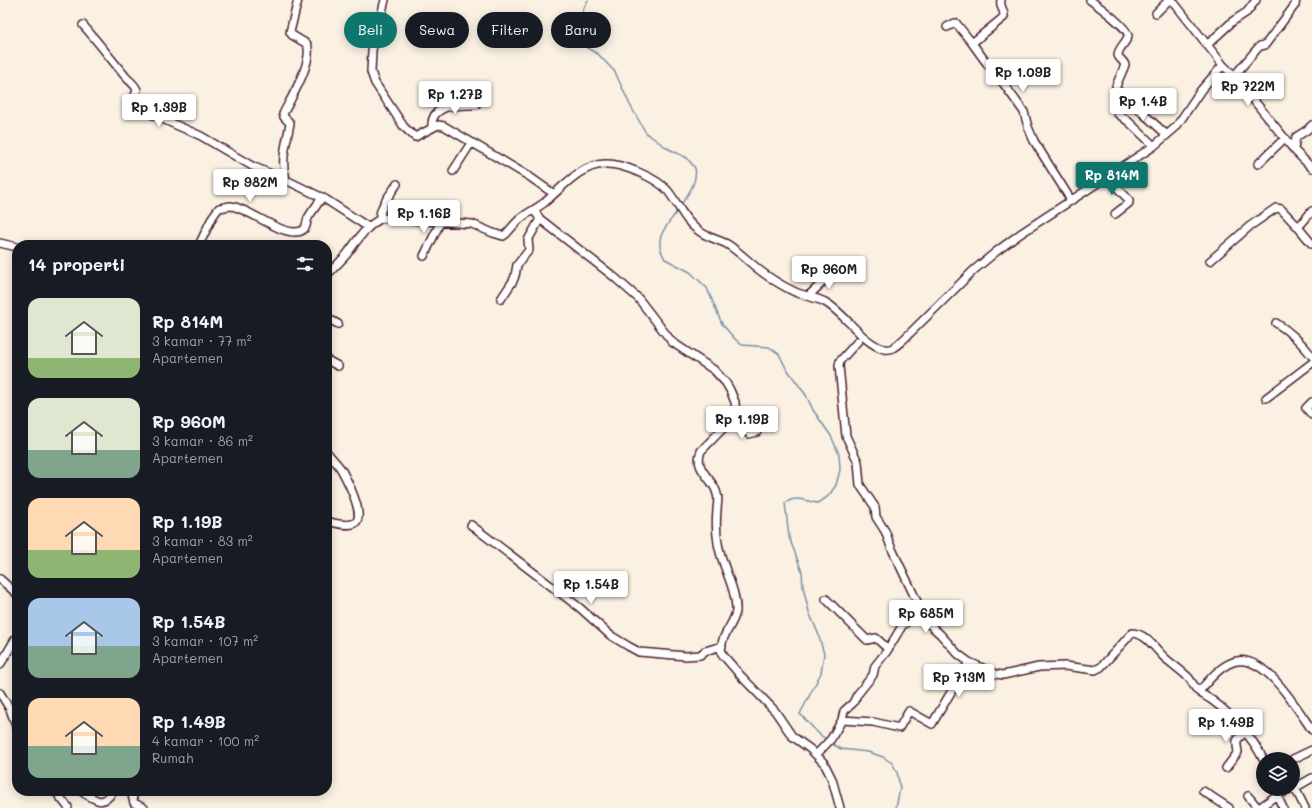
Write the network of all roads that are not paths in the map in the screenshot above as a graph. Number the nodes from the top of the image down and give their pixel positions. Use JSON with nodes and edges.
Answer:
{"nodes":[{"id":1,"x":298,"y":0,"type":"edge"},
{"id":2,"x":386,"y":0,"type":"edge"},
{"id":3,"x":1001,"y":0,"type":"edge"},
{"id":4,"x":1090,"y":0,"type":"edge"},
{"id":5,"x":1168,"y":0,"type":"edge"},
{"id":6,"x":1172,"y":0,"type":"edge"},
{"id":7,"x":1256,"y":0,"type":"edge"},
{"id":8,"x":1296,"y":0,"type":"edge"},
{"id":9,"x":1156,"y":13,"type":"dead end"},
{"id":10,"x":83,"y":25,"type":"dead end"},
{"id":11,"x":947,"y":27,"type":"dead end"},
{"id":12,"x":972,"y":43,"type":"junction"},
{"id":13,"x":1207,"y":45,"type":"junction"},
{"id":14,"x":1223,"y":65,"type":"junction"},
{"id":15,"x":1234,"y":76,"type":"junction"},
{"id":16,"x":476,"y":106,"type":"dead end"},
{"id":17,"x":1117,"y":113,"type":"dead end"},
{"id":18,"x":1312,"y":124,"type":"edge"},
{"id":19,"x":432,"y":128,"type":"junction"},
{"id":20,"x":1167,"y":135,"type":"junction"},
{"id":21,"x":1285,"y":138,"type":"junction"},
{"id":22,"x":471,"y":143,"type":"junction"},
{"id":23,"x":1154,"y":146,"type":"junction"},
{"id":24,"x":1294,"y":149,"type":"junction"},
{"id":25,"x":1258,"y":164,"type":"dead end"},
{"id":26,"x":1312,"y":168,"type":"edge"},
{"id":27,"x":453,"y":171,"type":"dead end"},
{"id":28,"x":1107,"y":177,"type":"junction"},
{"id":29,"x":286,"y":180,"type":"junction"},
{"id":30,"x":397,"y":184,"type":"dead end"},
{"id":31,"x":554,"y":194,"type":"junction"},
{"id":32,"x":322,"y":197,"type":"junction"},
{"id":33,"x":1070,"y":200,"type":"junction"},
{"id":34,"x":534,"y":210,"type":"junction"},
{"id":35,"x":1312,"y":211,"type":"edge"},
{"id":36,"x":1115,"y":214,"type":"dead end"},
{"id":37,"x":380,"y":219,"type":"junction"},
{"id":38,"x":540,"y":219,"type":"junction"},
{"id":39,"x":442,"y":221,"type":"junction"},
{"id":40,"x":1297,"y":226,"type":"junction"},
{"id":41,"x":368,"y":228,"type":"junction"},
{"id":42,"x":201,"y":240,"type":"edge"},
{"id":43,"x":0,"y":243,"type":"edge"},
{"id":44,"x":1312,"y":244,"type":"edge"},
{"id":45,"x":12,"y":246,"type":"edge"},
{"id":46,"x":424,"y":256,"type":"dead end"},
{"id":47,"x":1210,"y":261,"type":"dead end"},
{"id":48,"x":829,"y":267,"type":"dead end"},
{"id":49,"x":332,"y":270,"type":"edge"},
{"id":50,"x":808,"y":296,"type":"junction"},
{"id":51,"x":501,"y":299,"type":"dead end"},
{"id":52,"x":332,"y":321,"type":"edge"},
{"id":53,"x":1276,"y":323,"type":"dead end"},
{"id":54,"x":338,"y":324,"type":"dead end"},
{"id":55,"x":858,"y":341,"type":"dead end"},
{"id":56,"x":1312,"y":356,"type":"edge"},
{"id":57,"x":332,"y":363,"type":"edge"},
{"id":58,"x":1312,"y":363,"type":"edge"},
{"id":59,"x":338,"y":366,"type":"dead end"},
{"id":60,"x":1266,"y":398,"type":"dead end"},
{"id":61,"x":1312,"y":402,"type":"edge"},
{"id":62,"x":1312,"y":415,"type":"edge"},
{"id":63,"x":733,"y":419,"type":"junction"},
{"id":64,"x":757,"y":432,"type":"dead end"},
{"id":65,"x":332,"y":459,"type":"edge"},
{"id":66,"x":332,"y":522,"type":"edge"},
{"id":67,"x":471,"y":525,"type":"dead end"},
{"id":68,"x":0,"y":579,"type":"edge"},
{"id":69,"x":12,"y":590,"type":"edge"},
{"id":70,"x":826,"y":599,"type":"dead end"},
{"id":71,"x":921,"y":610,"type":"junction"},
{"id":72,"x":12,"y":645,"type":"edge"},
{"id":73,"x":722,"y":646,"type":"junction"},
{"id":74,"x":888,"y":649,"type":"junction"},
{"id":75,"x":969,"y":662,"type":"junction"},
{"id":76,"x":0,"y":665,"type":"edge"},
{"id":77,"x":1199,"y":692,"type":"junction"},
{"id":78,"x":0,"y":693,"type":"edge"},
{"id":79,"x":12,"y":715,"type":"edge"},
{"id":80,"x":842,"y":720,"type":"junction"},
{"id":81,"x":1312,"y":730,"type":"edge"},
{"id":82,"x":1246,"y":732,"type":"junction"},
{"id":83,"x":1312,"y":750,"type":"edge"},
{"id":84,"x":1259,"y":752,"type":"edge"},
{"id":85,"x":816,"y":755,"type":"junction"},
{"id":86,"x":1300,"y":756,"type":"edge"},
{"id":87,"x":1226,"y":768,"type":"dead end"},
{"id":88,"x":1312,"y":778,"type":"edge"},
{"id":89,"x":1300,"y":785,"type":"edge"},
{"id":90,"x":1203,"y":791,"type":"dead end"},
{"id":91,"x":59,"y":796,"type":"edge"},
{"id":92,"x":88,"y":796,"type":"edge"},
{"id":93,"x":109,"y":796,"type":"edge"},
{"id":94,"x":132,"y":796,"type":"edge"},
{"id":95,"x":1248,"y":796,"type":"dead end"},
{"id":96,"x":1272,"y":796,"type":"edge"},
{"id":97,"x":1278,"y":796,"type":"edge"},
{"id":98,"x":1298,"y":796,"type":"edge"},
{"id":99,"x":68,"y":807,"type":"dead end"},
{"id":100,"x":144,"y":808,"type":"edge"},
{"id":101,"x":840,"y":808,"type":"edge"},
{"id":102,"x":1229,"y":808,"type":"edge"},
{"id":103,"x":1259,"y":808,"type":"edge"},
{"id":104,"x":1283,"y":808,"type":"edge"},
{"id":105,"x":1305,"y":808,"type":"edge"}],
"edges":[{"from":1,"to":29,"type":"street"},
{"from":2,"to":19,"type":"street"},
{"from":3,"to":12,"type":"street"},
{"from":4,"to":20,"type":"street"},
{"from":5,"to":9,"type":"street"},
{"from":6,"to":13,"type":"street"},
{"from":7,"to":13,"type":"street"},
{"from":8,"to":15,"type":"street"},
{"from":10,"to":29,"type":"street"},
{"from":11,"to":12,"type":"street"},
{"from":12,"to":33,"type":"street"},
{"from":13,"to":14,"type":"street"},
{"from":14,"to":15,"type":"street"},
{"from":14,"to":20,"type":"street"},
{"from":15,"to":21,"type":"street"},
{"from":16,"to":19,"type":"street"},
{"from":17,"to":23,"type":"street"},
{"from":18,"to":24,"type":"street"},
{"from":19,"to":22,"type":"street"},
{"from":20,"to":23,"type":"street"},
{"from":21,"to":24,"type":"street"},
{"from":21,"to":25,"type":"street"},
{"from":22,"to":27,"type":"street"},
{"from":22,"to":31,"type":"street"},
{"from":23,"to":28,"type":"street"},
{"from":24,"to":26,"type":"street"},
{"from":28,"to":33,"type":"street"},
{"from":28,"to":36,"type":"street"},
{"from":29,"to":32,"type":"street"},
{"from":30,"to":37,"type":"street"},
{"from":31,"to":34,"type":"street"},
{"from":31,"to":50,"type":"street"},
{"from":32,"to":41,"type":"street"},
{"from":32,"to":42,"type":"street"},
{"from":33,"to":50,"type":"street"},
{"from":34,"to":38,"type":"street"},
{"from":34,"to":39,"type":"street"},
{"from":35,"to":40,"type":"street"},
{"from":37,"to":39,"type":"street"},
{"from":37,"to":41,"type":"street"},
{"from":38,"to":51,"type":"street"},
{"from":38,"to":63,"type":"street"},
{"from":39,"to":46,"type":"street"},
{"from":40,"to":44,"type":"street"},
{"from":40,"to":47,"type":"street"},
{"from":41,"to":49,"type":"street"},
{"from":43,"to":45,"type":"street"},
{"from":48,"to":50,"type":"street"},
{"from":52,"to":54,"type":"street"},
{"from":53,"to":56,"type":"street"},
{"from":55,"to":71,"type":"street"},
{"from":57,"to":59,"type":"street"},
{"from":58,"to":60,"type":"street"},
{"from":61,"to":62,"type":"street"},
{"from":63,"to":64,"type":"street"},
{"from":63,"to":73,"type":"street"},
{"from":65,"to":66,"type":"street"},
{"from":67,"to":73,"type":"street"},
{"from":68,"to":69,"type":"street"},
{"from":70,"to":74,"type":"street"},
{"from":71,"to":74,"type":"street"},
{"from":71,"to":75,"type":"street"},
{"from":72,"to":76,"type":"street"},
{"from":73,"to":85,"type":"street"},
{"from":74,"to":80,"type":"street"},
{"from":75,"to":77,"type":"street"},
{"from":75,"to":80,"type":"street"},
{"from":77,"to":81,"type":"street"},
{"from":77,"to":82,"type":"street"},
{"from":78,"to":79,"type":"street"},
{"from":80,"to":85,"type":"street"},
{"from":82,"to":84,"type":"street"},
{"from":82,"to":87,"type":"street"},
{"from":83,"to":86,"type":"street"},
{"from":85,"to":101,"type":"street"},
{"from":88,"to":89,"type":"street"},
{"from":90,"to":102,"type":"street"},
{"from":91,"to":99,"type":"street"},
{"from":92,"to":93,"type":"street"},
{"from":94,"to":100,"type":"street"},
{"from":95,"to":103,"type":"street"},
{"from":96,"to":103,"type":"street"},
{"from":97,"to":104,"type":"street"},
{"from":98,"to":105,"type":"street"}]}
